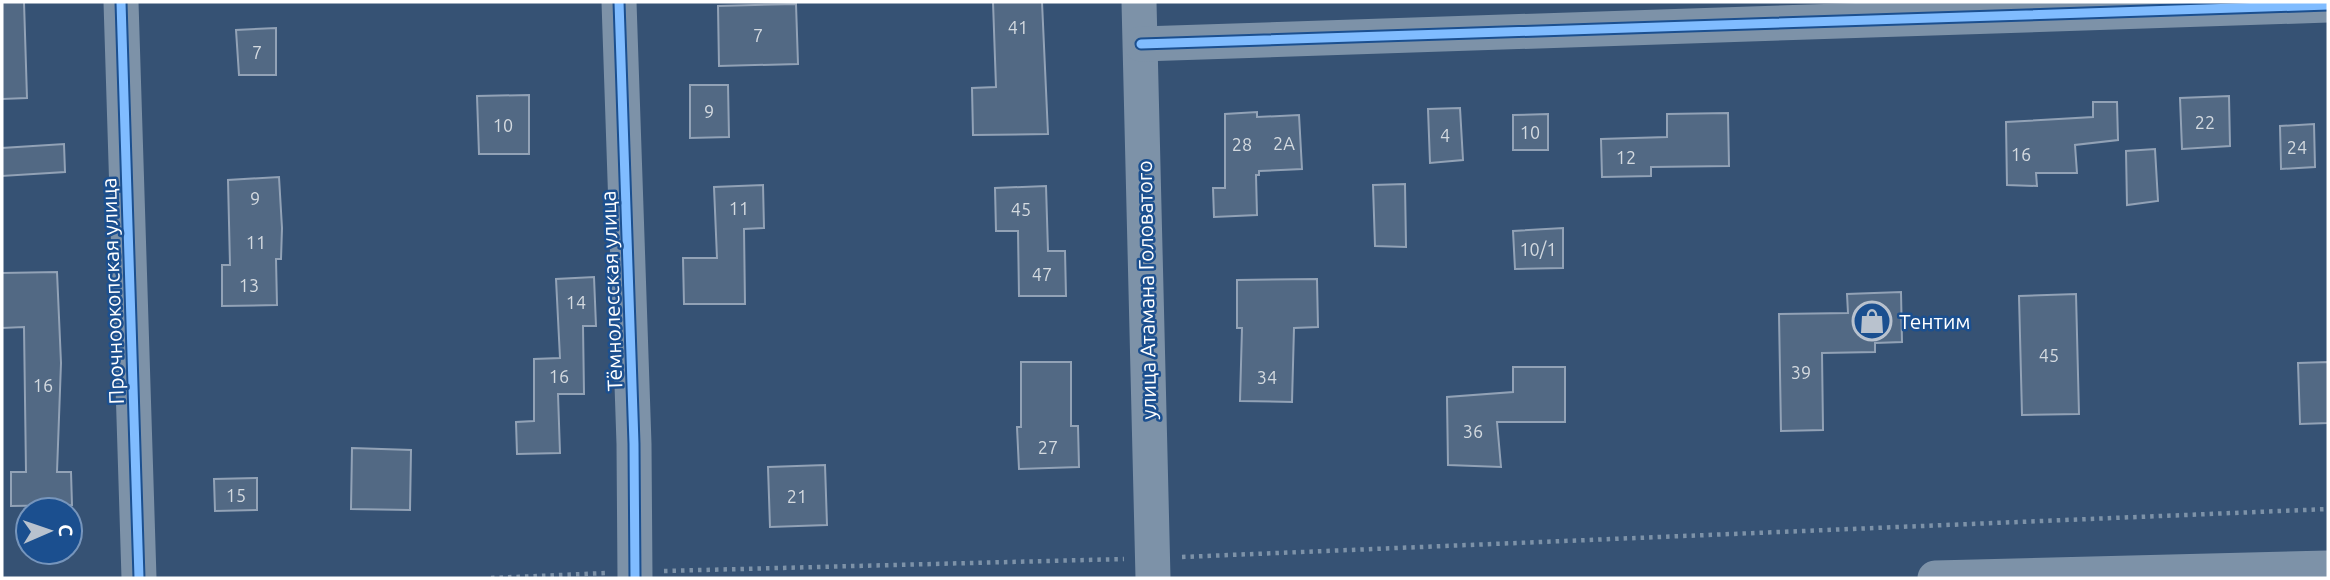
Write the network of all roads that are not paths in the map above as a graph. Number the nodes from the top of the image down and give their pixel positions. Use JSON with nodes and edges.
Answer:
{"nodes":[{"id":1,"x":121,"y":2,"type":"edge"},
{"id":2,"x":619,"y":2,"type":"edge"},
{"id":3,"x":1139,"y":2,"type":"edge"},
{"id":4,"x":2328,"y":5,"type":"edge"},
{"id":5,"x":1141,"y":44,"type":"junction"},
{"id":6,"x":1153,"y":568,"type":"edge"},
{"id":7,"x":2328,"y":568,"type":"edge"},
{"id":8,"x":635,"y":575,"type":"edge"},
{"id":9,"x":139,"y":578,"type":"edge"},
{"id":10,"x":1935,"y":578,"type":"edge"}],
"edges":[{"from":1,"to":9,"type":"street","name":"Прочноокопская улица"},
{"from":2,"to":8,"type":"street","name":"Тёмнолесская улица"},
{"from":3,"to":5,"type":"street","name":"улица Атамана Головатого"},
{"from":4,"to":5,"type":"street"},
{"from":5,"to":6,"type":"street","name":"улица Атамана Головатого"},
{"from":7,"to":10,"type":"street"}]}
